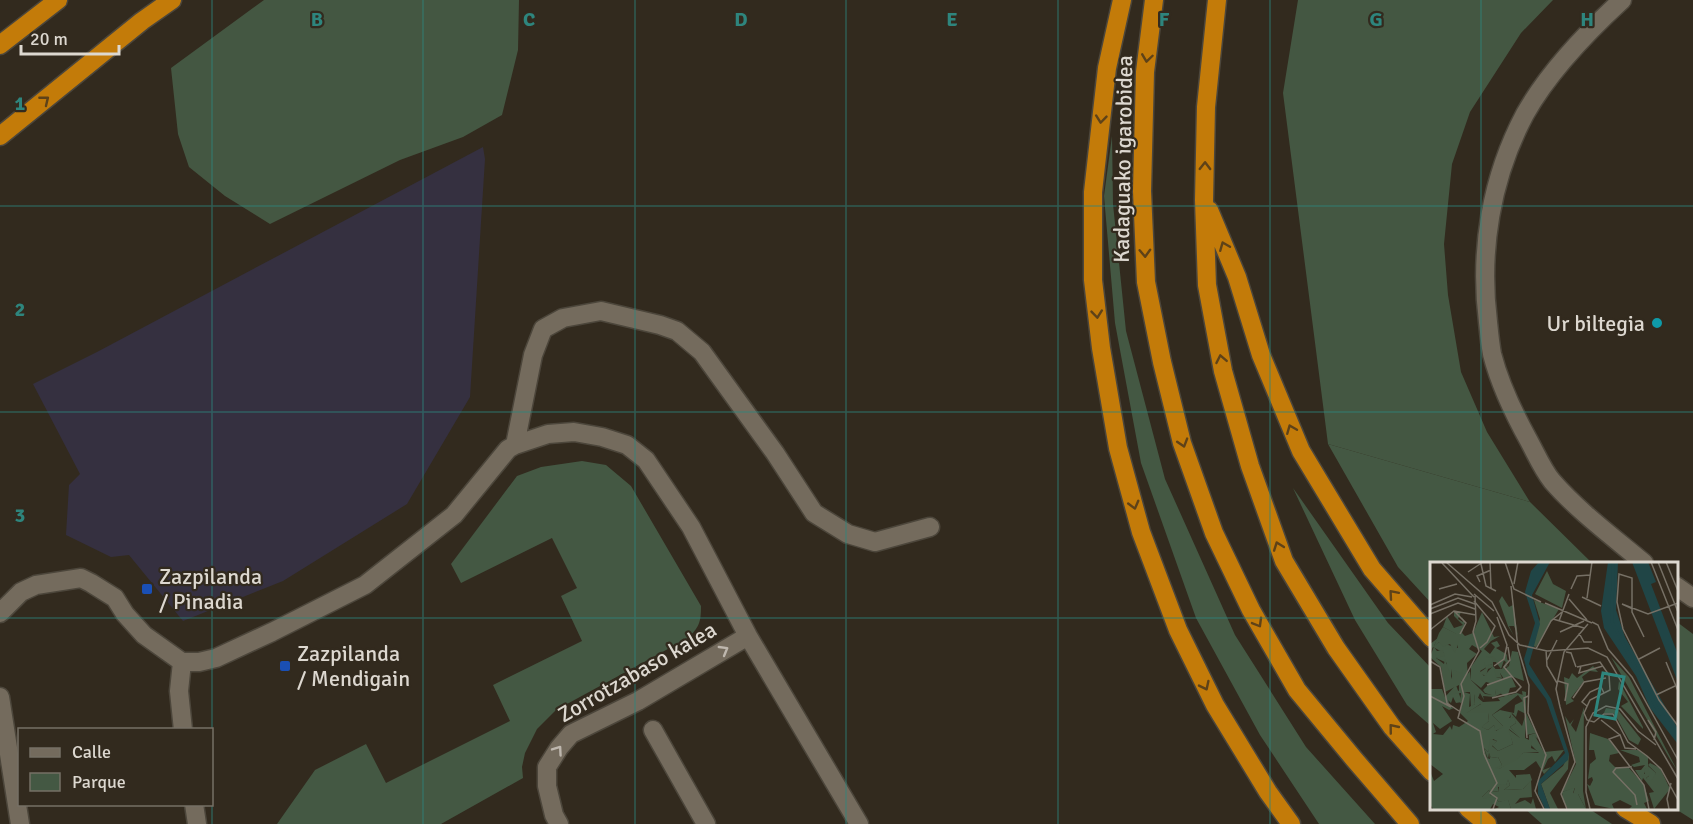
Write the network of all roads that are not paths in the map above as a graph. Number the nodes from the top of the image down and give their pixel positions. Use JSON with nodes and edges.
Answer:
{"nodes":[{"id":1,"x":58,"y":0,"type":"edge"},
{"id":2,"x":172,"y":0,"type":"edge"},
{"id":3,"x":1122,"y":0,"type":"edge"},
{"id":4,"x":1154,"y":0,"type":"edge"},
{"id":5,"x":1217,"y":0,"type":"edge"},
{"id":6,"x":1622,"y":0,"type":"edge"},
{"id":7,"x":0,"y":45,"type":"edge"},
{"id":8,"x":0,"y":136,"type":"edge"},
{"id":9,"x":1204,"y":200,"type":"junction"},
{"id":10,"x":515,"y":445,"type":"junction"},
{"id":11,"x":930,"y":526,"type":"dead end"},
{"id":12,"x":1643,"y":562,"type":"edge"},
{"id":13,"x":1678,"y":587,"type":"edge"},
{"id":14,"x":1693,"y":598,"type":"edge"},
{"id":15,"x":0,"y":613,"type":"edge"},
{"id":16,"x":748,"y":636,"type":"junction"},
{"id":17,"x":1430,"y":636,"type":"edge"},
{"id":18,"x":183,"y":662,"type":"junction"},
{"id":19,"x":0,"y":696,"type":"edge"},
{"id":20,"x":183,"y":728,"type":"edge"},
{"id":21,"x":653,"y":730,"type":"dead end"},
{"id":22,"x":1430,"y":770,"type":"edge"},
{"id":23,"x":194,"y":806,"type":"edge"},
{"id":24,"x":1470,"y":809,"type":"edge"},
{"id":25,"x":1628,"y":809,"type":"edge"},
{"id":26,"x":20,"y":824,"type":"edge"},
{"id":27,"x":197,"y":824,"type":"edge"},
{"id":28,"x":559,"y":824,"type":"edge"},
{"id":29,"x":706,"y":824,"type":"edge"},
{"id":30,"x":859,"y":824,"type":"edge"},
{"id":31,"x":1291,"y":824,"type":"edge"},
{"id":32,"x":1410,"y":824,"type":"edge"},
{"id":33,"x":1486,"y":824,"type":"edge"},
{"id":34,"x":1651,"y":824,"type":"edge"}],
"edges":[{"from":1,"to":7,"type":"highway"},
{"from":8,"to":2,"type":"highway","one_way":true},
{"from":3,"to":31,"type":"highway","one_way":true},
{"from":4,"to":32,"type":"highway","name":"Kadaguako igarobidea","one_way":true},
{"from":9,"to":5,"type":"highway","one_way":true},
{"from":6,"to":12,"type":"street"},
{"from":17,"to":9,"type":"highway","one_way":true},
{"from":22,"to":9,"type":"highway","one_way":true},
{"from":10,"to":11,"type":"street"},
{"from":10,"to":16,"type":"street"},
{"from":10,"to":18,"type":"street"},
{"from":13,"to":14,"type":"street"},
{"from":15,"to":18,"type":"street"},
{"from":28,"to":16,"type":"street","name":"Zorrotzabaso kalea","one_way":true},
{"from":16,"to":30,"type":"street"},
{"from":18,"to":20,"type":"street"},
{"from":19,"to":26,"type":"street"},
{"from":21,"to":29,"type":"street"},
{"from":23,"to":27,"type":"street"},
{"from":24,"to":33,"type":"highway"},
{"from":25,"to":34,"type":"highway"}]}
